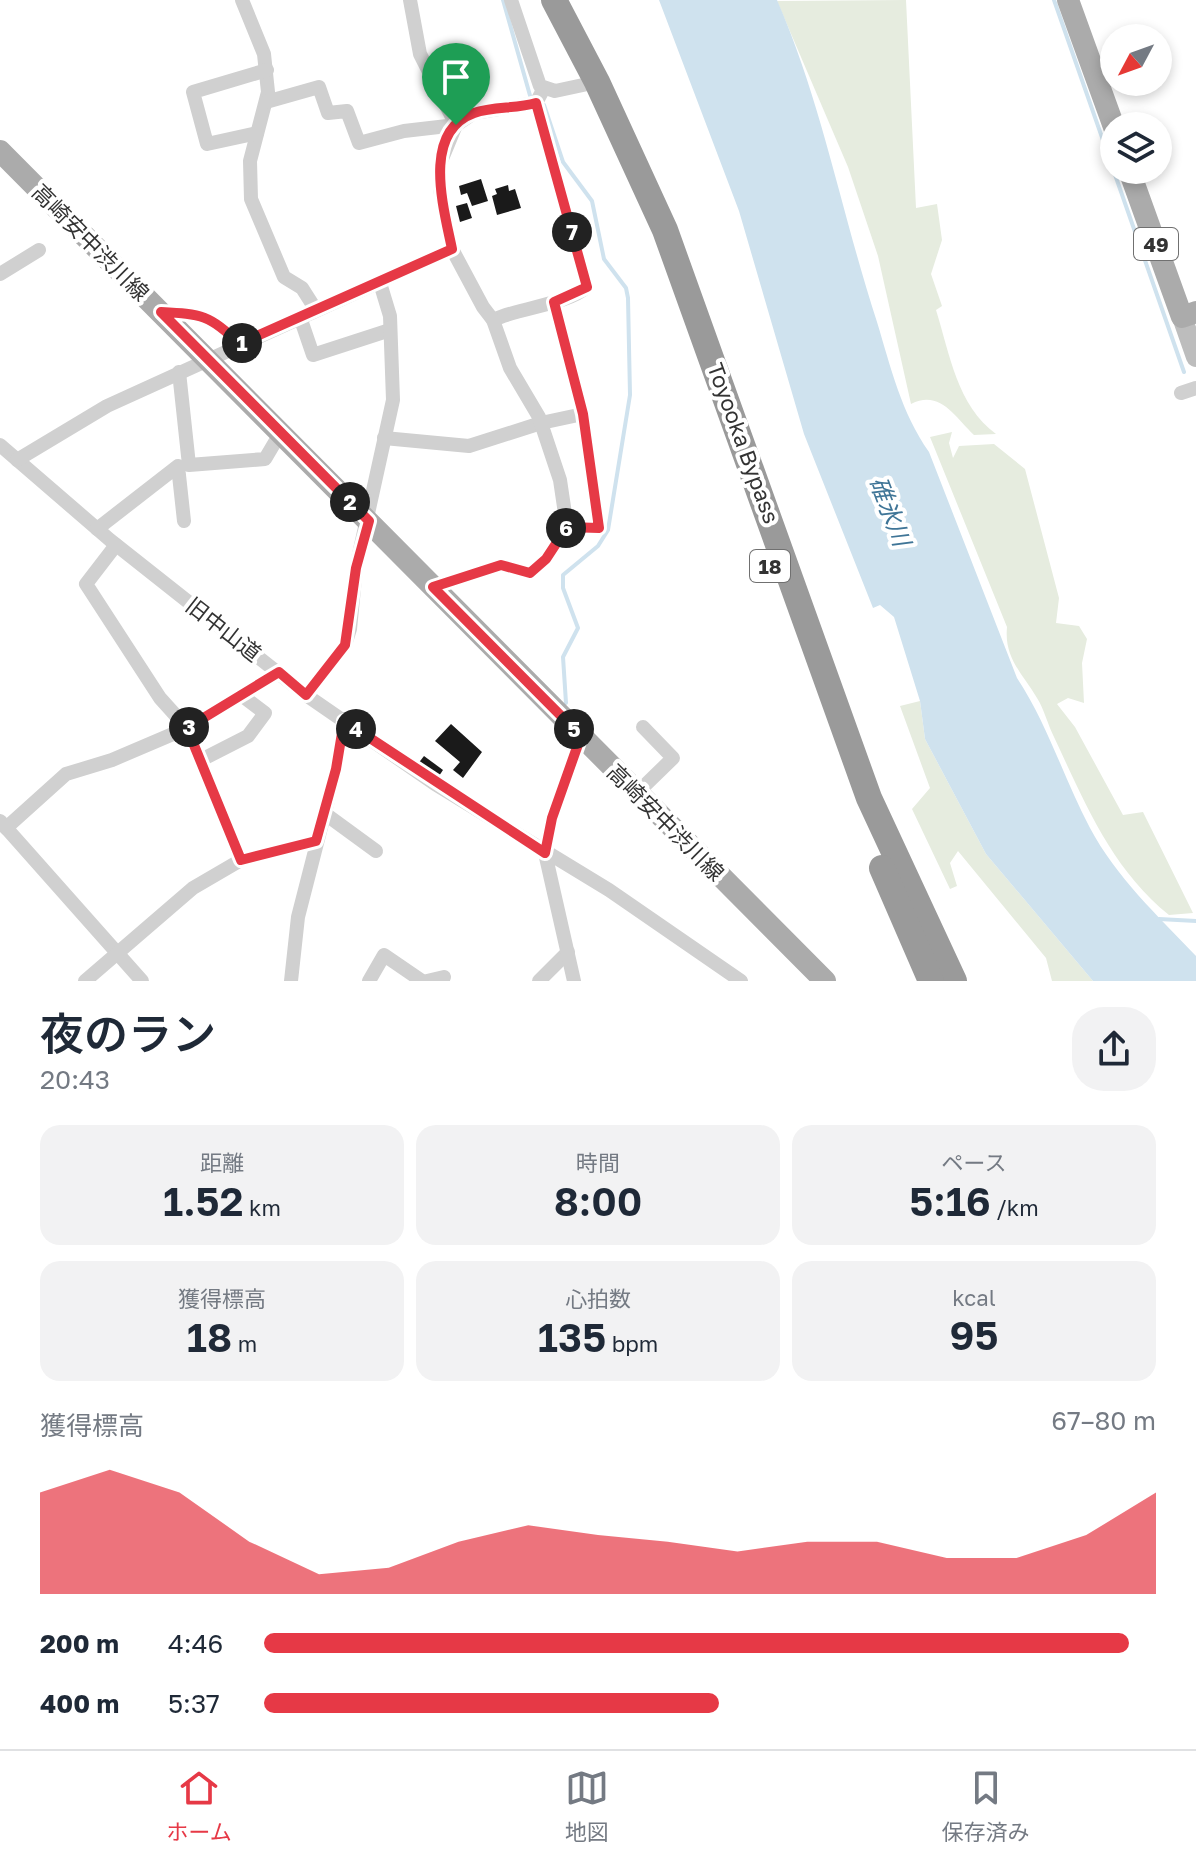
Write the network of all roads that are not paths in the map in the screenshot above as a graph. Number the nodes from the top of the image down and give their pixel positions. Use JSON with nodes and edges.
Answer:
{"nodes":[{"id":1,"x":242,"y":0,"type":"edge"},
{"id":2,"x":410,"y":0,"type":"edge"},
{"id":3,"x":511,"y":0,"type":"edge"},
{"id":4,"x":536,"y":0,"type":"edge"},
{"id":5,"x":554,"y":0,"type":"edge"},
{"id":6,"x":1068,"y":0,"type":"edge"},
{"id":7,"x":267,"y":70,"type":"junction"},
{"id":8,"x":588,"y":84,"type":"junction"},
{"id":9,"x":544,"y":88,"type":"junction"},
{"id":10,"x":266,"y":102,"type":"junction"},
{"id":11,"x":536,"y":103,"type":"junction"},
{"id":12,"x":1109,"y":112,"type":"edge"},
{"id":13,"x":456,"y":125,"type":"junction"},
{"id":14,"x":257,"y":133,"type":"junction"},
{"id":15,"x":0,"y":151,"type":"edge"},
{"id":16,"x":1135,"y":184,"type":"edge"},
{"id":17,"x":452,"y":249,"type":"junction"},
{"id":18,"x":39,"y":250,"type":"dead end"},
{"id":19,"x":0,"y":274,"type":"edge"},
{"id":20,"x":380,"y":283,"type":"junction"},
{"id":21,"x":554,"y":302,"type":"junction"},
{"id":22,"x":316,"y":310,"type":"junction"},
{"id":23,"x":161,"y":312,"type":"junction"},
{"id":24,"x":1189,"y":314,"type":"edge"},
{"id":25,"x":300,"y":317,"type":"junction"},
{"id":26,"x":493,"y":320,"type":"junction"},
{"id":27,"x":390,"y":330,"type":"junction"},
{"id":28,"x":239,"y":344,"type":"junction"},
{"id":29,"x":1196,"y":357,"type":"edge"},
{"id":30,"x":207,"y":358,"type":"junction"},
{"id":31,"x":179,"y":372,"type":"junction"},
{"id":32,"x":1196,"y":388,"type":"edge"},
{"id":33,"x":1181,"y":393,"type":"dead end"},
{"id":34,"x":583,"y":414,"type":"junction"},
{"id":35,"x":541,"y":423,"type":"junction"},
{"id":36,"x":281,"y":432,"type":"junction"},
{"id":37,"x":384,"y":438,"type":"junction"},
{"id":38,"x":0,"y":445,"type":"edge"},
{"id":39,"x":17,"y":460,"type":"junction"},
{"id":40,"x":184,"y":521,"type":"dead end"},
{"id":41,"x":369,"y":521,"type":"junction"},
{"id":42,"x":567,"y":527,"type":"junction"},
{"id":43,"x":97,"y":529,"type":"junction"},
{"id":44,"x":116,"y":545,"type":"junction"},
{"id":45,"x":433,"y":587,"type":"junction"},
{"id":46,"x":279,"y":672,"type":"junction"},
{"id":47,"x":241,"y":695,"type":"junction"},
{"id":48,"x":306,"y":695,"type":"junction"},
{"id":49,"x":344,"y":721,"type":"junction"},
{"id":50,"x":643,"y":727,"type":"dead end"},
{"id":51,"x":187,"y":728,"type":"junction"},
{"id":52,"x":581,"y":736,"type":"junction"},
{"id":53,"x":201,"y":760,"type":"junction"},
{"id":54,"x":637,"y":793,"type":"junction"},
{"id":55,"x":324,"y":813,"type":"junction"},
{"id":56,"x":3,"y":824,"type":"edge"},
{"id":57,"x":316,"y":841,"type":"junction"},
{"id":58,"x":376,"y":851,"type":"dead end"},
{"id":59,"x":545,"y":853,"type":"junction"},
{"id":60,"x":241,"y":860,"type":"junction"},
{"id":61,"x":116,"y":952,"type":"junction"},
{"id":62,"x":568,"y":952,"type":"junction"},
{"id":63,"x":444,"y":977,"type":"dead end"},
{"id":64,"x":85,"y":981,"type":"edge"},
{"id":65,"x":142,"y":981,"type":"edge"},
{"id":66,"x":291,"y":981,"type":"edge"},
{"id":67,"x":369,"y":981,"type":"edge"},
{"id":68,"x":425,"y":981,"type":"edge"},
{"id":69,"x":539,"y":981,"type":"edge"},
{"id":70,"x":574,"y":981,"type":"edge"},
{"id":71,"x":741,"y":981,"type":"edge"},
{"id":72,"x":825,"y":981,"type":"edge"},
{"id":73,"x":931,"y":981,"type":"edge"},
{"id":74,"x":954,"y":981,"type":"edge"}],
"edges":[{"from":1,"to":7,"type":"street"},
{"from":2,"to":13,"type":"street"},
{"from":3,"to":9,"type":"street"},
{"from":4,"to":8,"type":"highway","name":"Toyooka Bypass","number":"18"},
{"from":5,"to":8,"type":"highway","name":"Toyooka Bypass","number":"18"},
{"from":6,"to":12,"type":"main road"},
{"from":7,"to":10,"type":"street"},
{"from":7,"to":14,"type":"street"},
{"from":8,"to":9,"type":"street"},
{"from":8,"to":73,"type":"highway","name":"Toyooka Bypass","number":"18"},
{"from":8,"to":74,"type":"highway","name":"Toyooka Bypass","number":"18"},
{"from":9,"to":11,"type":"street"},
{"from":10,"to":13,"type":"street"},
{"from":10,"to":14,"type":"street"},
{"from":11,"to":13,"type":"street"},
{"from":11,"to":21,"type":"street"},
{"from":13,"to":17,"type":"street"},
{"from":14,"to":22,"type":"street"},
{"from":15,"to":23,"type":"main road","name":"高崎安中渋川線"},
{"from":16,"to":24,"type":"main road","number":"49"},
{"from":17,"to":20,"type":"street"},
{"from":17,"to":26,"type":"street"},
{"from":18,"to":19,"type":"street"},
{"from":20,"to":22,"type":"street"},
{"from":20,"to":27,"type":"street"},
{"from":21,"to":26,"type":"street"},
{"from":21,"to":34,"type":"street"},
{"from":22,"to":25,"type":"street"},
{"from":23,"to":28,"type":"street"},
{"from":23,"to":30,"type":"main road","name":"高崎安中渋川線"},
{"from":24,"to":29,"type":"street"},
{"from":25,"to":27,"type":"street"},
{"from":25,"to":28,"type":"street"},
{"from":26,"to":35,"type":"street"},
{"from":27,"to":37,"type":"street"},
{"from":28,"to":30,"type":"street"},
{"from":30,"to":31,"type":"street"},
{"from":30,"to":36,"type":"main road","name":"高崎安中渋川線"},
{"from":31,"to":36,"type":"street"},
{"from":31,"to":39,"type":"street"},
{"from":32,"to":33,"type":"street"},
{"from":34,"to":35,"type":"street"},
{"from":34,"to":42,"type":"street"},
{"from":35,"to":37,"type":"street"},
{"from":35,"to":42,"type":"street"},
{"from":36,"to":41,"type":"main road","name":"高崎安中渋川線"},
{"from":37,"to":41,"type":"street"},
{"from":38,"to":39,"type":"street","name":"旧中山道"},
{"from":39,"to":43,"type":"street","name":"旧中山道"},
{"from":40,"to":43,"type":"street"},
{"from":41,"to":45,"type":"main road","name":"高崎安中渋川線"},
{"from":41,"to":48,"type":"street"},
{"from":42,"to":45,"type":"street"},
{"from":43,"to":44,"type":"street","name":"旧中山道"},
{"from":44,"to":46,"type":"street","name":"旧中山道"},
{"from":44,"to":51,"type":"street"},
{"from":45,"to":52,"type":"main road","name":"高崎安中渋川線"},
{"from":46,"to":47,"type":"street"},
{"from":46,"to":48,"type":"street","name":"旧中山道"},
{"from":47,"to":51,"type":"street"},
{"from":47,"to":53,"type":"street"},
{"from":48,"to":49,"type":"street","name":"旧中山道"},
{"from":49,"to":55,"type":"street"},
{"from":49,"to":59,"type":"street","name":"旧中山道"},
{"from":50,"to":54,"type":"street"},
{"from":51,"to":53,"type":"street"},
{"from":51,"to":56,"type":"street"},
{"from":52,"to":54,"type":"main road","name":"高崎安中渋川線"},
{"from":52,"to":59,"type":"street"},
{"from":53,"to":60,"type":"street"},
{"from":54,"to":72,"type":"main road","name":"高崎安中渋川線"},
{"from":55,"to":57,"type":"street"},
{"from":55,"to":58,"type":"street"},
{"from":56,"to":61,"type":"street"},
{"from":57,"to":60,"type":"street"},
{"from":57,"to":66,"type":"street"},
{"from":59,"to":62,"type":"street"},
{"from":59,"to":71,"type":"street","name":"旧中山道"},
{"from":60,"to":61,"type":"street"},
{"from":61,"to":64,"type":"street"},
{"from":61,"to":65,"type":"street"},
{"from":62,"to":69,"type":"street"},
{"from":62,"to":70,"type":"street"},
{"from":63,"to":68,"type":"street"},
{"from":67,"to":68,"type":"street"}]}
